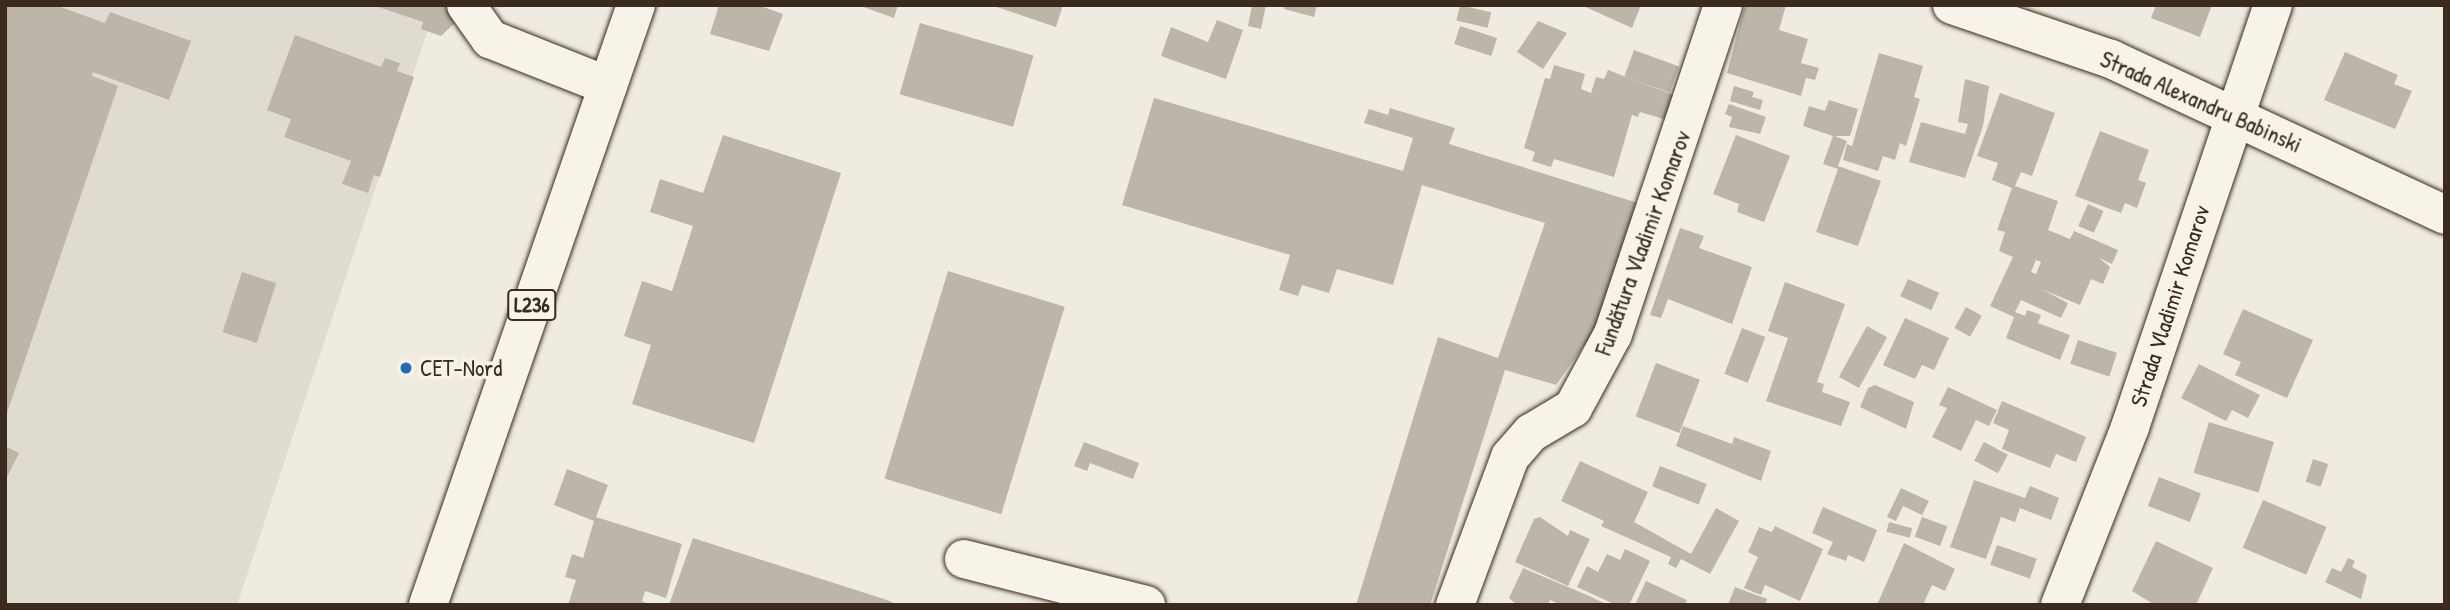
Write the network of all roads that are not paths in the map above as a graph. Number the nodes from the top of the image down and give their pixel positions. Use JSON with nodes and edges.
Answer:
{"nodes":[{"id":1,"x":466,"y":5,"type":"edge"},
{"id":2,"x":636,"y":5,"type":"edge"},
{"id":3,"x":1723,"y":5,"type":"edge"},
{"id":4,"x":1952,"y":5,"type":"edge"},
{"id":5,"x":2273,"y":5,"type":"edge"},
{"id":6,"x":608,"y":86,"type":"junction"},
{"id":7,"x":2233,"y":114,"type":"junction"},
{"id":8,"x":2445,"y":215,"type":"edge"},
{"id":9,"x":964,"y":559,"type":"dead end"},
{"id":10,"x":428,"y":605,"type":"edge"},
{"id":11,"x":1146,"y":605,"type":"edge"},
{"id":12,"x":1455,"y":605,"type":"edge"},
{"id":13,"x":2060,"y":605,"type":"edge"}],
"edges":[{"from":1,"to":6,"type":"street"},
{"from":2,"to":6,"type":"street","number":"L236"},
{"from":3,"to":12,"type":"street","name":"Fundătura Vladimir Komarov"},
{"from":4,"to":7,"type":"street","name":"Strada Alexandru Babinski"},
{"from":5,"to":7,"type":"street","name":"Strada Vladimir Komarov"},
{"from":6,"to":10,"type":"street","number":"L236"},
{"from":7,"to":8,"type":"street","name":"Strada Alexandru Babinski"},
{"from":7,"to":13,"type":"street","name":"Strada Vladimir Komarov"},
{"from":9,"to":11,"type":"street"}]}
